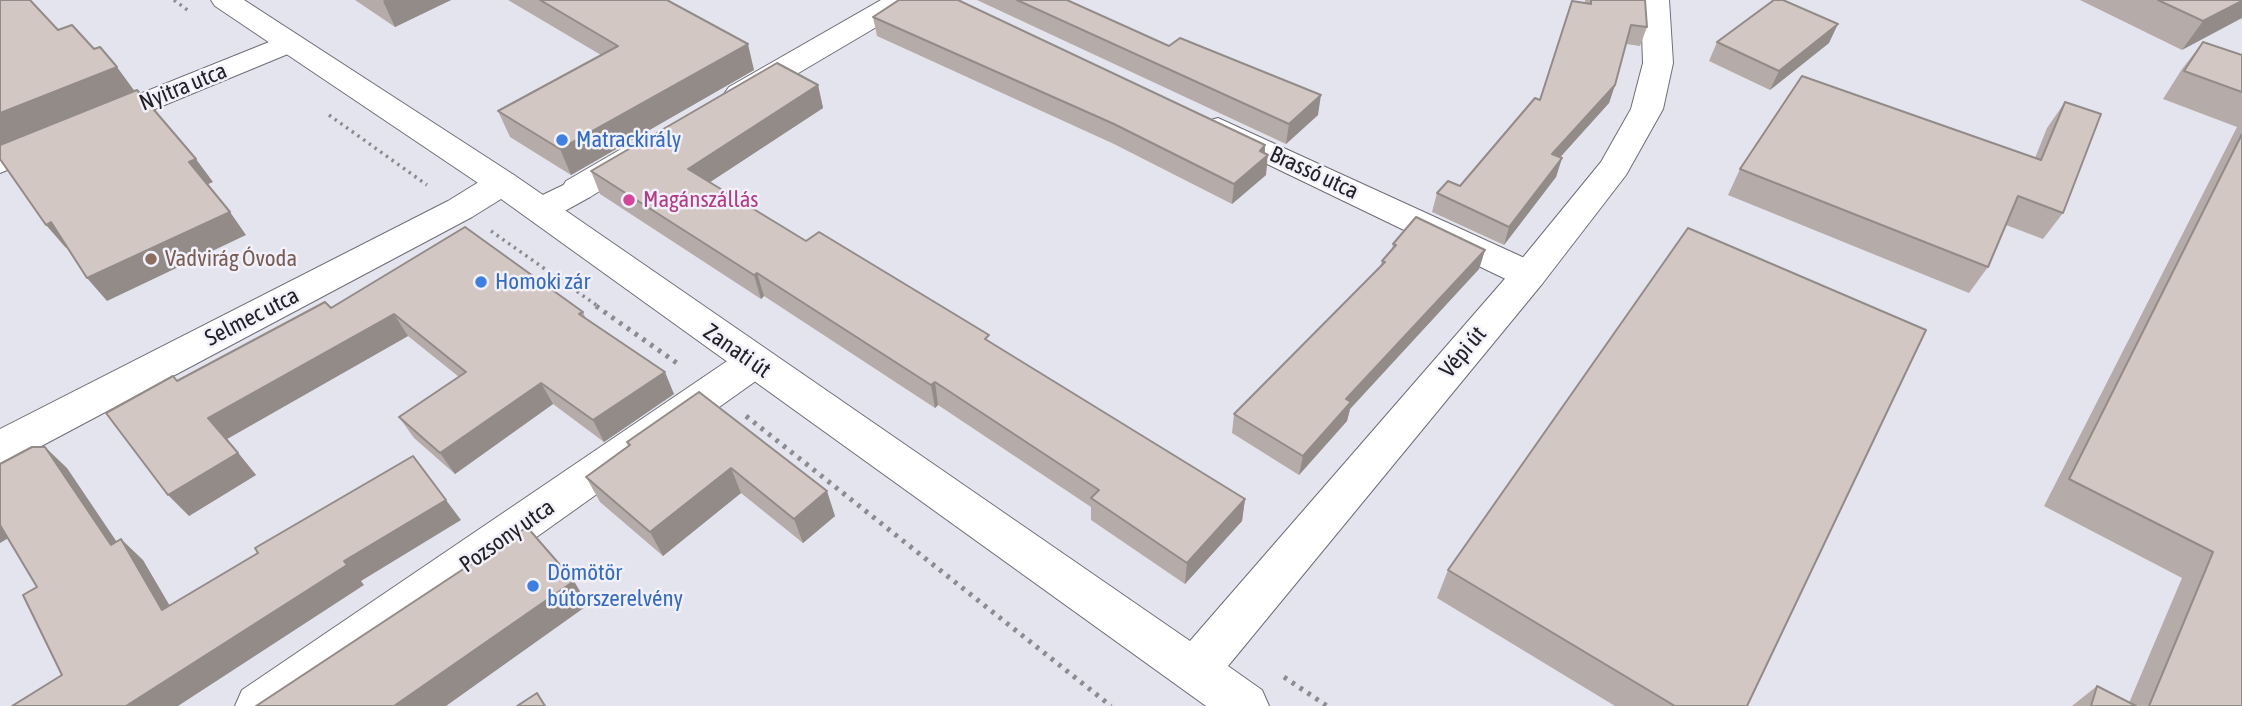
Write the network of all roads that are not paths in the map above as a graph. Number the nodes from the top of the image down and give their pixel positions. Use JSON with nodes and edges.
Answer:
{"nodes":[{"id":1,"x":902,"y":0,"type":"edge"},
{"id":2,"x":1651,"y":2,"type":"edge"},
{"id":3,"x":211,"y":9,"type":"edge"},
{"id":4,"x":289,"y":43,"type":"junction"},
{"id":5,"x":710,"y":112,"type":"edge"},
{"id":6,"x":1188,"y":114,"type":"edge"},
{"id":7,"x":662,"y":140,"type":"edge"},
{"id":8,"x":0,"y":162,"type":"edge"},
{"id":9,"x":502,"y":183,"type":"junction"},
{"id":10,"x":540,"y":210,"type":"junction"},
{"id":11,"x":1529,"y":275,"type":"junction"},
{"id":12,"x":753,"y":363,"type":"junction"},
{"id":13,"x":0,"y":448,"type":"edge"},
{"id":14,"x":1195,"y":670,"type":"junction"},
{"id":15,"x":1242,"y":705,"type":"edge"},
{"id":16,"x":259,"y":706,"type":"edge"}],
"edges":[{"from":1,"to":5,"type":"street"},
{"from":2,"to":11,"type":"street","name":"Vépi út"},
{"from":3,"to":4,"type":"street","name":"Zanati út"},
{"from":4,"to":8,"type":"street","name":"Nyitra utca"},
{"from":4,"to":9,"type":"street","name":"Zanati út"},
{"from":6,"to":11,"type":"street","name":"Brassó utca"},
{"from":7,"to":10,"type":"street"},
{"from":9,"to":10,"type":"street","name":"Zanati út"},
{"from":9,"to":13,"type":"street","name":"Selmec utca"},
{"from":10,"to":12,"type":"street","name":"Zanati út"},
{"from":11,"to":14,"type":"street","name":"Vépi út"},
{"from":12,"to":14,"type":"street","name":"Zanati út"},
{"from":12,"to":16,"type":"street","name":"Pozsony utca"},
{"from":14,"to":15,"type":"street","name":"Zanati út"}]}
